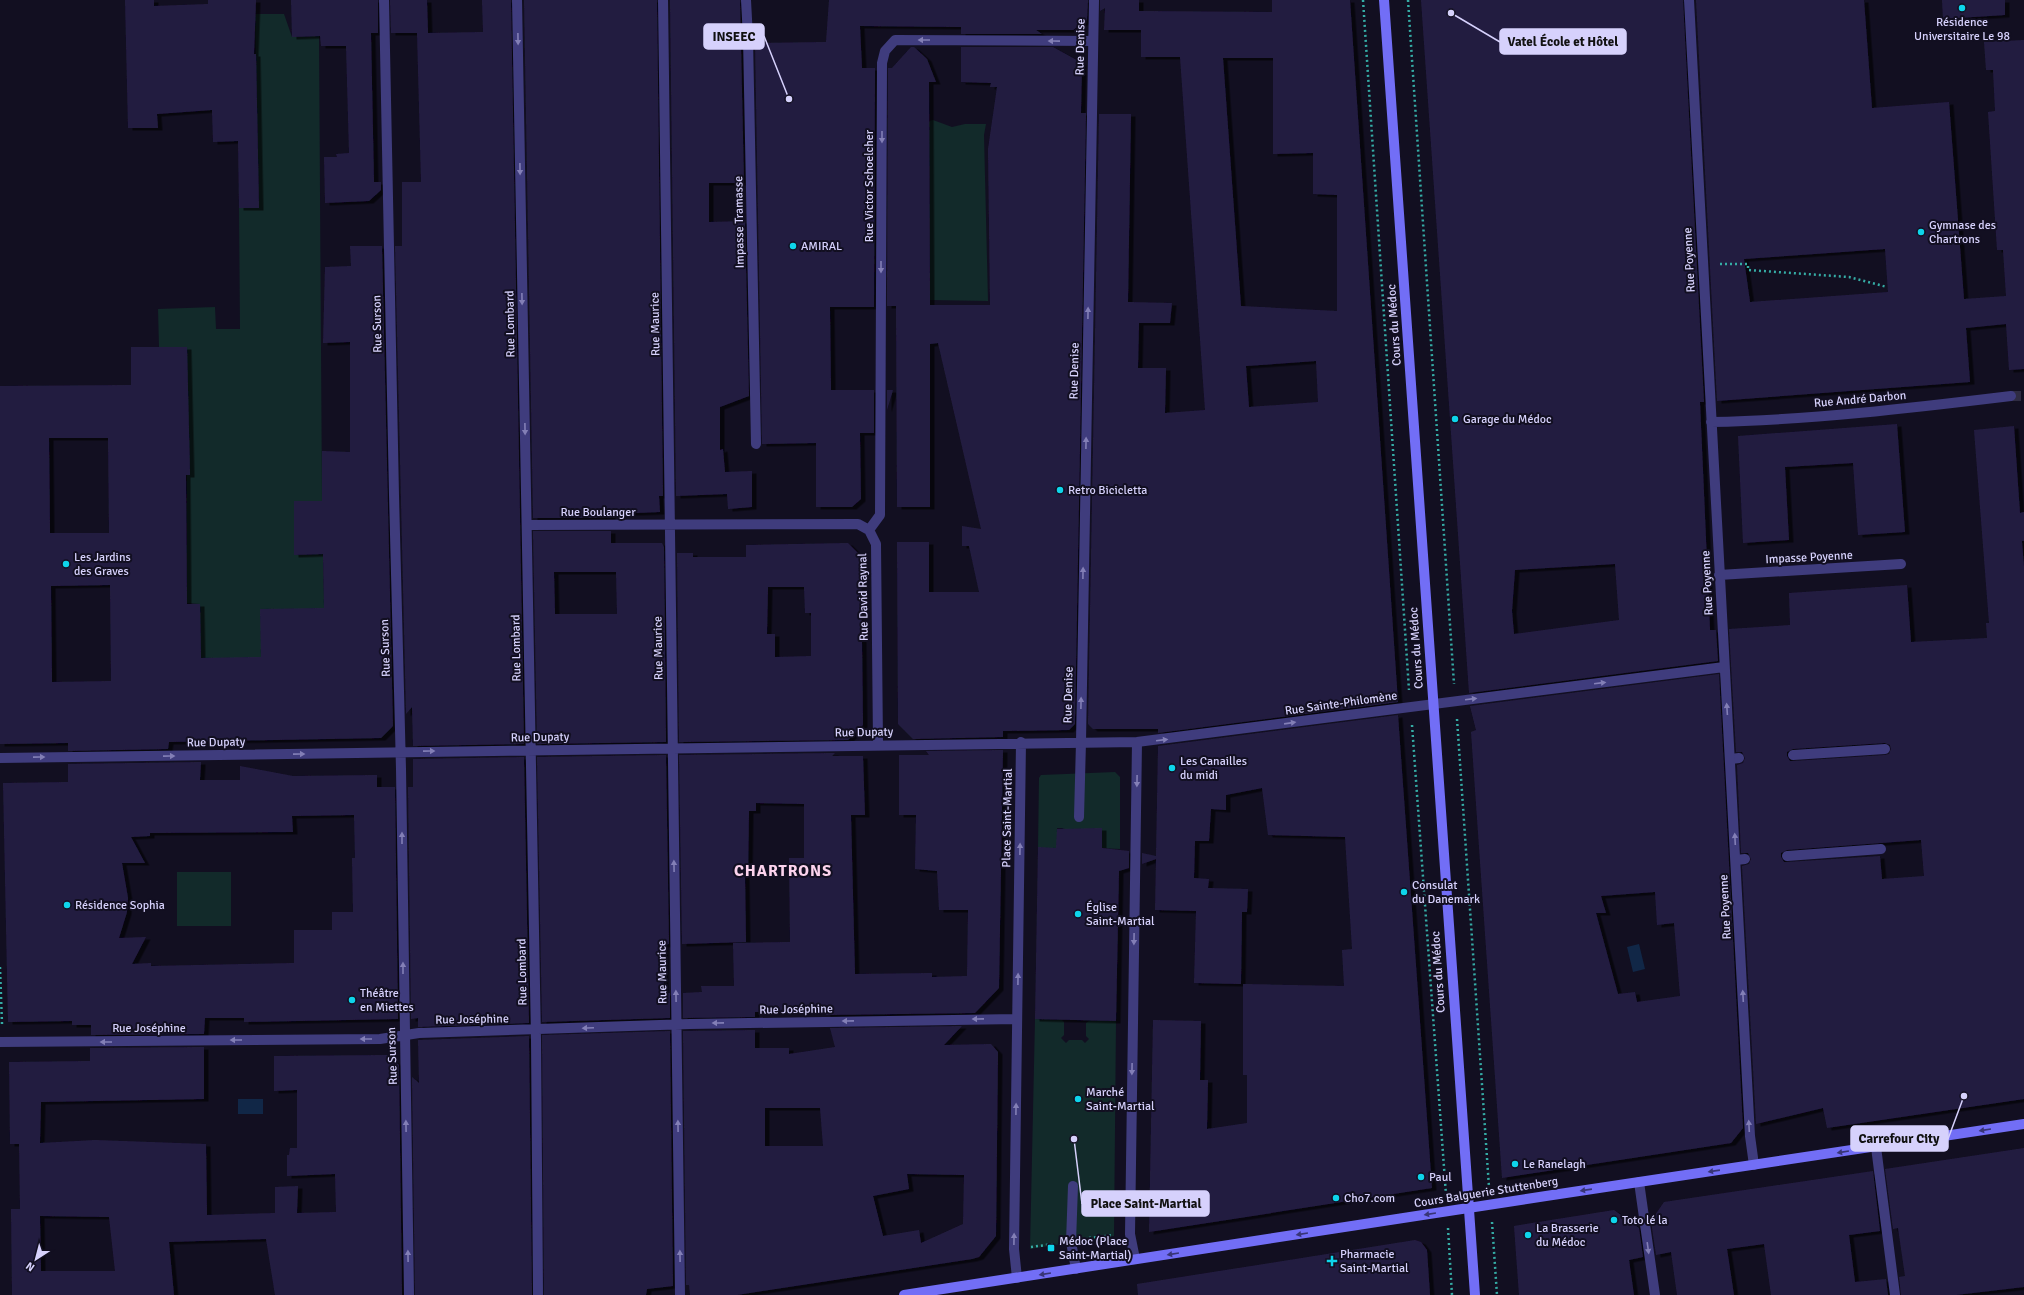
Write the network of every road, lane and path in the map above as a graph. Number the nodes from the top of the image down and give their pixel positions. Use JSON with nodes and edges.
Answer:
{"nodes":[{"id":1,"x":384,"y":0,"type":"edge"},
{"id":2,"x":517,"y":0,"type":"edge"},
{"id":3,"x":662,"y":0,"type":"edge"},
{"id":4,"x":746,"y":0,"type":"edge"},
{"id":5,"x":1094,"y":0,"type":"edge"},
{"id":6,"x":1363,"y":0,"type":"edge"},
{"id":7,"x":1384,"y":0,"type":"edge"},
{"id":8,"x":1408,"y":0,"type":"edge"},
{"id":9,"x":1689,"y":0,"type":"edge"},
{"id":10,"x":1093,"y":42,"type":"junction"},
{"id":11,"x":1702,"y":265,"type":"junction"},
{"id":12,"x":1887,"y":287,"type":"dead end"},
{"id":13,"x":2011,"y":396,"type":"tunnel mouth"},
{"id":14,"x":1711,"y":422,"type":"junction"},
{"id":15,"x":756,"y":444,"type":"dead end"},
{"id":16,"x":526,"y":525,"type":"junction"},
{"id":17,"x":670,"y":525,"type":"junction"},
{"id":18,"x":869,"y":530,"type":"junction"},
{"id":19,"x":1901,"y":564,"type":"dead end"},
{"id":20,"x":1719,"y":575,"type":"junction"},
{"id":21,"x":1724,"y":667,"type":"junction"},
{"id":22,"x":1456,"y":701,"type":"junction"},
{"id":23,"x":1432,"y":704,"type":"junction"},
{"id":24,"x":1410,"y":707,"type":"junction"},
{"id":25,"x":1021,"y":742,"type":"junction"},
{"id":26,"x":1081,"y":742,"type":"junction"},
{"id":27,"x":1137,"y":742,"type":"junction"},
{"id":28,"x":878,"y":744,"type":"junction"},
{"id":29,"x":672,"y":748,"type":"junction"},
{"id":30,"x":1885,"y":749,"type":"dead end"},
{"id":31,"x":531,"y":750,"type":"junction"},
{"id":32,"x":401,"y":752,"type":"junction"},
{"id":33,"x":1793,"y":755,"type":"dead end"},
{"id":34,"x":0,"y":758,"type":"edge"},
{"id":35,"x":1079,"y":817,"type":"dead end"},
{"id":36,"x":1881,"y":849,"type":"dead end"},
{"id":37,"x":1787,"y":856,"type":"dead end"},
{"id":38,"x":0,"y":967,"type":"edge"},
{"id":39,"x":1017,"y":1018,"type":"junction"},
{"id":40,"x":676,"y":1024,"type":"junction"},
{"id":41,"x":536,"y":1030,"type":"junction"},
{"id":42,"x":404,"y":1035,"type":"junction"},
{"id":43,"x":1,"y":1042,"type":"edge"},
{"id":44,"x":2024,"y":1124,"type":"edge"},
{"id":45,"x":1876,"y":1147,"type":"junction"},
{"id":46,"x":1754,"y":1165,"type":"junction"},
{"id":47,"x":1639,"y":1182,"type":"junction"},
{"id":48,"x":1073,"y":1186,"type":"dead end"},
{"id":49,"x":1491,"y":1204,"type":"junction"},
{"id":50,"x":1469,"y":1208,"type":"junction"},
{"id":51,"x":1447,"y":1211,"type":"junction"},
{"id":52,"x":1135,"y":1259,"type":"junction"},
{"id":53,"x":1076,"y":1269,"type":"junction"},
{"id":54,"x":1017,"y":1278,"type":"junction"},
{"id":55,"x":409,"y":1295,"type":"edge"},
{"id":56,"x":538,"y":1295,"type":"edge"},
{"id":57,"x":680,"y":1295,"type":"edge"},
{"id":58,"x":904,"y":1295,"type":"edge"},
{"id":59,"x":1452,"y":1295,"type":"edge"},
{"id":60,"x":1475,"y":1295,"type":"edge"},
{"id":61,"x":1497,"y":1295,"type":"edge"},
{"id":62,"x":1655,"y":1295,"type":"edge"},
{"id":63,"x":1895,"y":1295,"type":"edge"}],
"edges":[{"from":1,"to":32,"type":"street","name":"Rue Surson"},
{"from":2,"to":16,"type":"street","name":"Rue Lombard","one_way":true},
{"from":3,"to":17,"type":"street","name":"Rue Maurice"},
{"from":4,"to":15,"type":"street","name":"Impasse Tramasse"},
{"from":5,"to":10,"type":"street","name":"Rue Denise"},
{"from":6,"to":24,"type":"path"},
{"from":7,"to":23,"type":"main road","name":"Cours du Médoc"},
{"from":8,"to":22,"type":"path"},
{"from":9,"to":11,"type":"street","name":"Rue Poyenne"},
{"from":10,"to":18,"type":"street","name":"Rue Victor Schoelcher","one_way":true},
{"from":26,"to":10,"type":"street","name":"Rue Denise","one_way":true},
{"from":11,"to":12,"type":"path"},
{"from":11,"to":14,"type":"street","name":"Rue Poyenne"},
{"from":13,"to":14,"type":"street","name":"Rue André Darbon"},
{"from":14,"to":20,"type":"street","name":"Rue Poyenne"},
{"from":16,"to":17,"type":"street","name":"Rue Boulanger"},
{"from":16,"to":31,"type":"street","name":"Rue Lombard"},
{"from":17,"to":18,"type":"street"},
{"from":17,"to":29,"type":"street","name":"Rue Maurice"},
{"from":18,"to":28,"type":"street","name":"Rue David Raynal"},
{"from":19,"to":20,"type":"street","name":"Impasse Poyenne"},
{"from":20,"to":21,"type":"street","name":"Rue Poyenne"},
{"from":22,"to":21,"type":"street","name":"Rue Sainte-Philomène","one_way":true},
{"from":46,"to":21,"type":"street","name":"Rue Poyenne","one_way":true},
{"from":22,"to":23,"type":"street","name":"Rue Sainte-Philomène"},
{"from":22,"to":49,"type":"path"},
{"from":23,"to":24,"type":"street","name":"Rue Sainte-Philomène"},
{"from":23,"to":50,"type":"main road","name":"Cours du Médoc"},
{"from":27,"to":24,"type":"street","name":"Rue Sainte-Philomène","one_way":true},
{"from":24,"to":51,"type":"path"},
{"from":25,"to":26,"type":"street","name":"Rue Dupaty"},
{"from":25,"to":28,"type":"street","name":"Rue Dupaty"},
{"from":39,"to":25,"type":"street","name":"Place Saint-Martial","one_way":true},
{"from":26,"to":27,"type":"street","name":"Rue Sainte-Philomène"},
{"from":26,"to":35,"type":"street","name":"Rue Denise"},
{"from":27,"to":52,"type":"street","one_way":true},
{"from":28,"to":29,"type":"street","name":"Rue Dupaty"},
{"from":29,"to":31,"type":"street","name":"Rue Dupaty"},
{"from":40,"to":29,"type":"street","name":"Rue Maurice","one_way":true},
{"from":30,"to":33,"type":"street"},
{"from":32,"to":31,"type":"street","name":"Rue Dupaty","one_way":true},
{"from":31,"to":41,"type":"street","name":"Rue Lombard"},
{"from":34,"to":32,"type":"street","name":"Rue Dupaty","one_way":true},
{"from":42,"to":32,"type":"street","name":"Rue Surson","one_way":true},
{"from":36,"to":37,"type":"street"},
{"from":38,"to":43,"type":"path"},
{"from":39,"to":40,"type":"street","name":"Rue Joséphine","one_way":true},
{"from":54,"to":39,"type":"street","name":"Place Saint-Martial","one_way":true},
{"from":40,"to":41,"type":"street","name":"Rue Joséphine","one_way":true},
{"from":57,"to":40,"type":"street","name":"Rue Maurice","one_way":true},
{"from":41,"to":42,"type":"street","name":"Rue Joséphine"},
{"from":41,"to":56,"type":"street","name":"Rue Lombard"},
{"from":42,"to":43,"type":"street","name":"Rue Joséphine","one_way":true},
{"from":55,"to":42,"type":"street","name":"Rue Surson","one_way":true},
{"from":44,"to":45,"type":"main road","name":"Cours Balguerie Stuttenberg","one_way":true},
{"from":45,"to":46,"type":"main road","name":"Cours Balguerie Stuttenberg","one_way":true},
{"from":45,"to":63,"type":"street"},
{"from":46,"to":47,"type":"main road","name":"Cours Balguerie Stuttenberg","one_way":true},
{"from":47,"to":49,"type":"main road","name":"Cours Balguerie Stuttenberg","one_way":true},
{"from":47,"to":62,"type":"street","one_way":true},
{"from":48,"to":53,"type":"street"},
{"from":49,"to":50,"type":"main road","name":"Cours Balguerie Stuttenberg"},
{"from":49,"to":61,"type":"path"},
{"from":50,"to":51,"type":"main road","name":"Cours Balguerie Stuttenberg"},
{"from":50,"to":60,"type":"main road","name":"Cours du Médoc"},
{"from":51,"to":52,"type":"main road","name":"Cours Balguerie Stuttenberg","one_way":true},
{"from":51,"to":59,"type":"path"},
{"from":52,"to":53,"type":"main road","name":"Cours Balguerie Stuttenberg"},
{"from":53,"to":54,"type":"main road","name":"Cours Balguerie Stuttenberg","one_way":true},
{"from":54,"to":58,"type":"main road","name":"Cours Balguerie Stuttenberg"}]}
